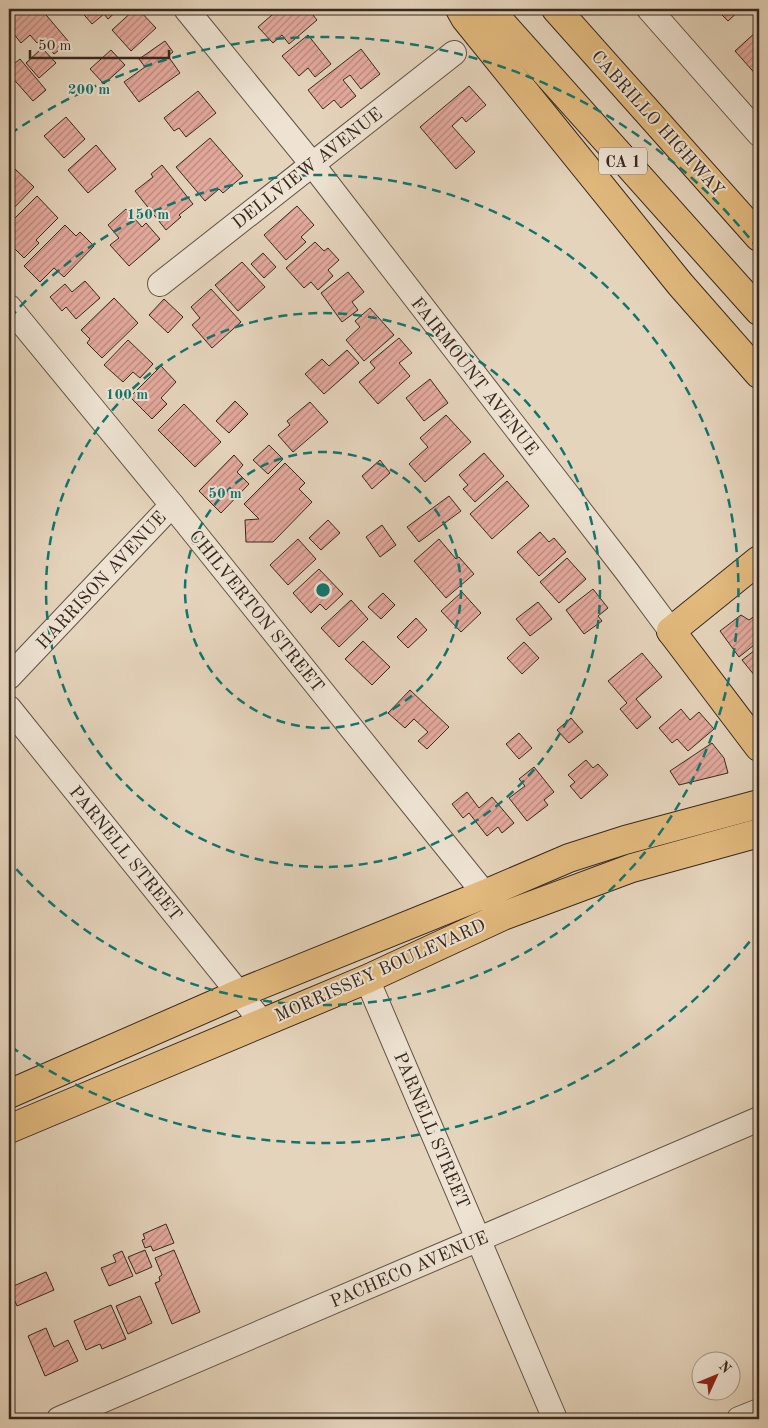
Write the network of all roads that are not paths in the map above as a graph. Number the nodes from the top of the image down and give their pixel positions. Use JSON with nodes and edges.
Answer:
{"nodes":[{"id":1,"x":186,"y":9,"type":"edge"},
{"id":2,"x":460,"y":9,"type":"edge"},
{"id":3,"x":489,"y":9,"type":"edge"},
{"id":4,"x":556,"y":9,"type":"edge"},
{"id":5,"x":649,"y":9,"type":"edge"},
{"id":6,"x":454,"y":53,"type":"dead end"},
{"id":7,"x":759,"y":134,"type":"edge"},
{"id":8,"x":312,"y":164,"type":"junction"},
{"id":9,"x":759,"y":237,"type":"edge"},
{"id":10,"x":160,"y":284,"type":"dead end"},
{"id":11,"x":9,"y":307,"type":"edge"},
{"id":12,"x":759,"y":311,"type":"edge"},
{"id":13,"x":759,"y":374,"type":"edge"},
{"id":14,"x":172,"y":505,"type":"junction"},
{"id":15,"x":759,"y":560,"type":"edge"},
{"id":16,"x":671,"y":631,"type":"junction"},
{"id":17,"x":9,"y":677,"type":"edge"},
{"id":18,"x":9,"y":708,"type":"edge"},
{"id":19,"x":759,"y":747,"type":"edge"},
{"id":20,"x":759,"y":804,"type":"edge"},
{"id":21,"x":759,"y":833,"type":"edge"},
{"id":22,"x":485,"y":894,"type":"junction"},
{"id":23,"x":503,"y":916,"type":"junction"},
{"id":24,"x":367,"y":979,"type":"junction"},
{"id":25,"x":240,"y":993,"type":"junction"},
{"id":26,"x":262,"y":1022,"type":"junction"},
{"id":27,"x":9,"y":1094,"type":"edge"},
{"id":28,"x":759,"y":1119,"type":"edge"},
{"id":29,"x":9,"y":1129,"type":"edge"},
{"id":30,"x":478,"y":1240,"type":"junction"},
{"id":31,"x":759,"y":1411,"type":"edge"},
{"id":32,"x":59,"y":1419,"type":"edge"},
{"id":33,"x":555,"y":1419,"type":"edge"},
{"id":34,"x":740,"y":1419,"type":"edge"}],
"edges":[{"from":1,"to":8,"type":"street","name":"FAIRMOUNT AVENUE"},
{"from":2,"to":13,"type":"main road"},
{"from":3,"to":12,"type":"main road","number":"CA 1"},
{"from":4,"to":9,"type":"main road","name":"CABRILLO HIGHWAY","number":"CA 1"},
{"from":5,"to":7,"type":"street"},
{"from":6,"to":8,"type":"street","name":"DELLVIEW AVENUE"},
{"from":8,"to":10,"type":"street","name":"DELLVIEW AVENUE"},
{"from":8,"to":16,"type":"street","name":"FAIRMOUNT AVENUE"},
{"from":11,"to":14,"type":"street","name":"CHILVERTON STREET"},
{"from":14,"to":17,"type":"street","name":"HARRISON AVENUE"},
{"from":14,"to":22,"type":"street","name":"CHILVERTON STREET"},
{"from":15,"to":16,"type":"main road"},
{"from":16,"to":19,"type":"main road","name":"FAIRMOUNT AVENUE"},
{"from":18,"to":25,"type":"street","name":"PARNELL STREET"},
{"from":20,"to":22,"type":"main road","name":"MORRISSEY BOULEVARD"},
{"from":21,"to":23,"type":"main road","name":"MORRISSEY BOULEVARD"},
{"from":22,"to":23,"type":"street","name":"CHILVERTON STREET"},
{"from":22,"to":25,"type":"main road","name":"MORRISSEY BOULEVARD"},
{"from":23,"to":24,"type":"main road","name":"MORRISSEY BOULEVARD"},
{"from":24,"to":26,"type":"main road","name":"MORRISSEY BOULEVARD"},
{"from":24,"to":30,"type":"street","name":"PARNELL STREET"},
{"from":25,"to":26,"type":"street","name":"PARNELL STREET"},
{"from":25,"to":27,"type":"main road","name":"MORRISSEY BOULEVARD"},
{"from":26,"to":29,"type":"main road","name":"MORRISSEY BOULEVARD"},
{"from":28,"to":30,"type":"street","name":"PACHECO AVENUE"},
{"from":30,"to":32,"type":"street","name":"PACHECO AVENUE"},
{"from":30,"to":33,"type":"street","name":"PARNELL STREET"},
{"from":31,"to":34,"type":"street"}]}
